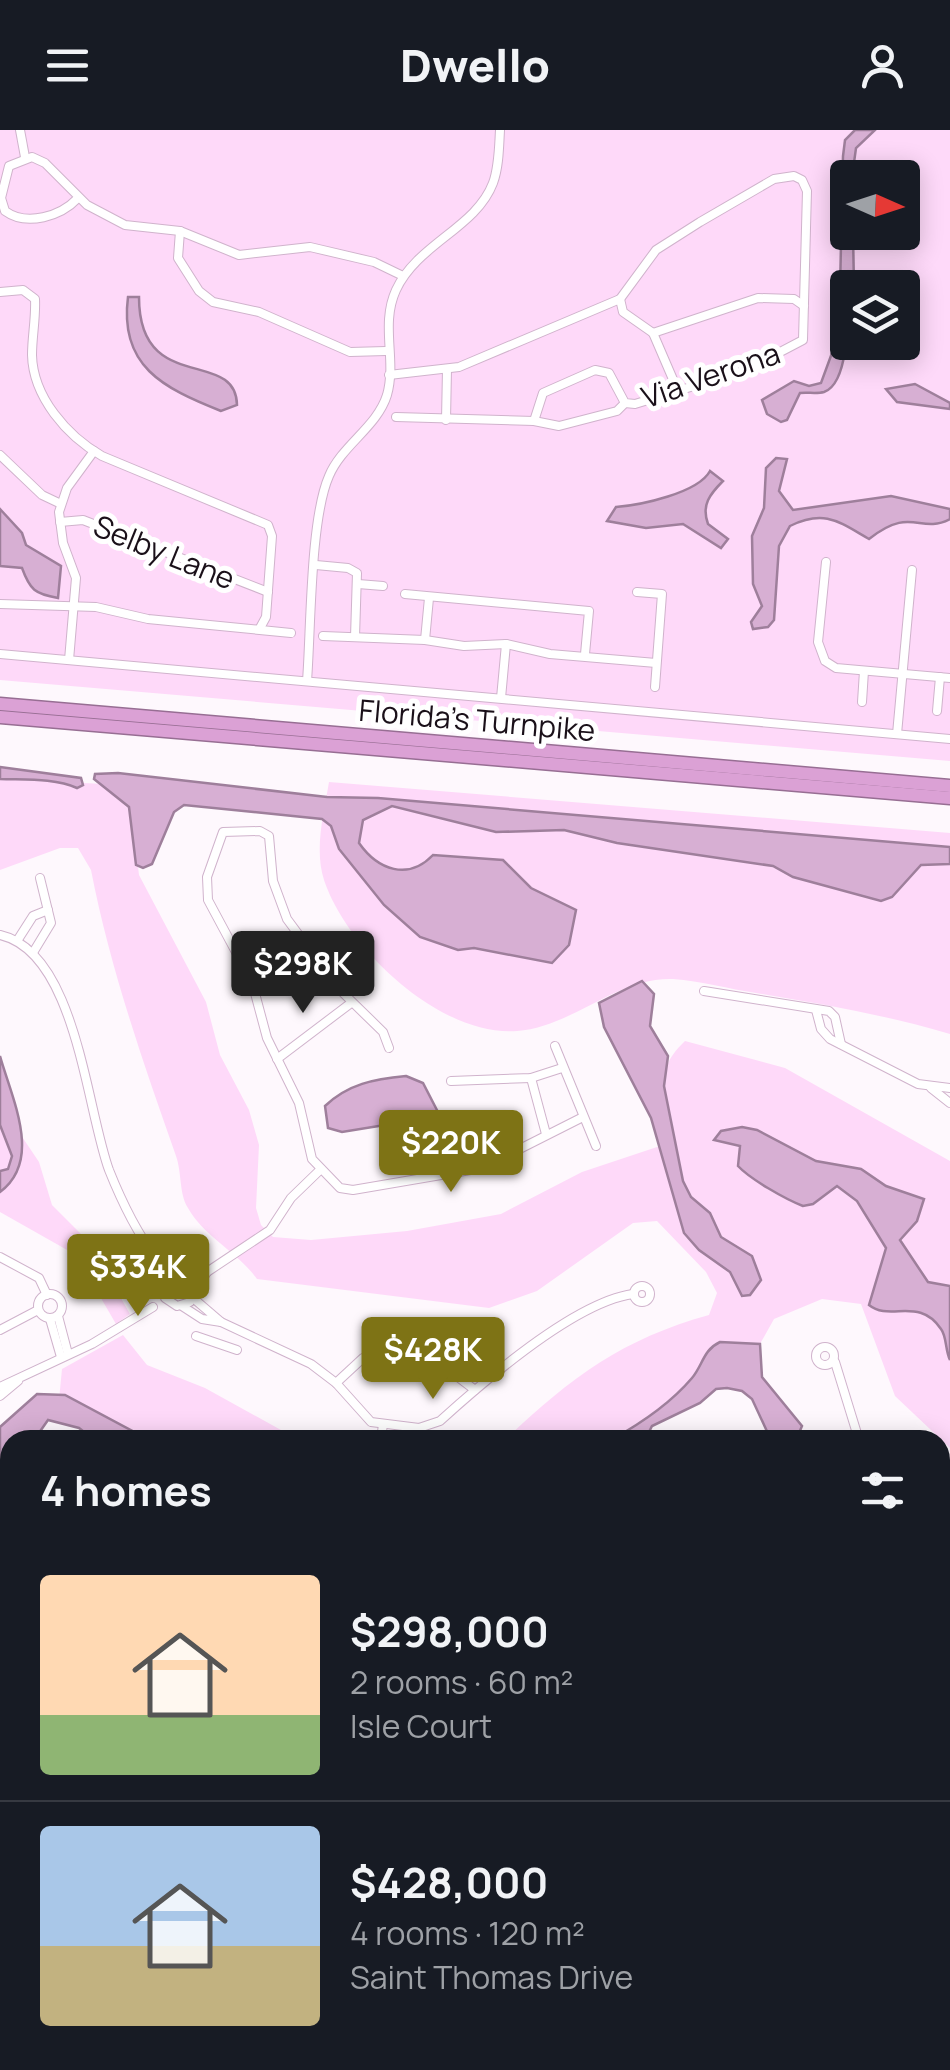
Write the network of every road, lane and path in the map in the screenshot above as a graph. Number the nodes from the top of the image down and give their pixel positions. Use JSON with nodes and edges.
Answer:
{"nodes":[{"id":1,"x":20,"y":130,"type":"edge"},
{"id":2,"x":500,"y":130,"type":"edge"},
{"id":3,"x":25,"y":158,"type":"junction"},
{"id":4,"x":78,"y":198,"type":"junction"},
{"id":5,"x":180,"y":231,"type":"junction"},
{"id":6,"x":403,"y":276,"type":"junction"},
{"id":7,"x":0,"y":292,"type":"edge"},
{"id":8,"x":620,"y":300,"type":"junction"},
{"id":9,"x":805,"y":306,"type":"junction"},
{"id":10,"x":653,"y":333,"type":"junction"},
{"id":11,"x":386,"y":351,"type":"junction"},
{"id":12,"x":447,"y":369,"type":"junction"},
{"id":13,"x":389,"y":375,"type":"junction"},
{"id":14,"x":678,"y":391,"type":"junction"},
{"id":15,"x":625,"y":403,"type":"junction"},
{"id":16,"x":396,"y":417,"type":"dead end"},
{"id":17,"x":446,"y":420,"type":"junction"},
{"id":18,"x":534,"y":421,"type":"junction"},
{"id":19,"x":94,"y":452,"type":"junction"},
{"id":20,"x":0,"y":454,"type":"edge"},
{"id":21,"x":60,"y":504,"type":"junction"},
{"id":22,"x":60,"y":522,"type":"junction"},
{"id":23,"x":826,"y":562,"type":"dead end"},
{"id":24,"x":316,"y":565,"type":"junction"},
{"id":25,"x":912,"y":570,"type":"dead end"},
{"id":26,"x":358,"y":584,"type":"junction"},
{"id":27,"x":383,"y":586,"type":"dead end"},
{"id":28,"x":268,"y":592,"type":"junction"},
{"id":29,"x":637,"y":592,"type":"dead end"},
{"id":30,"x":404,"y":594,"type":"dead end"},
{"id":31,"x":429,"y":598,"type":"junction"},
{"id":32,"x":0,"y":604,"type":"edge"},
{"id":33,"x":74,"y":606,"type":"junction"},
{"id":34,"x":260,"y":628,"type":"junction"},
{"id":35,"x":291,"y":633,"type":"dead end"},
{"id":36,"x":323,"y":636,"type":"dead end"},
{"id":37,"x":354,"y":636,"type":"junction"},
{"id":38,"x":425,"y":640,"type":"junction"},
{"id":39,"x":506,"y":644,"type":"junction"},
{"id":40,"x":0,"y":654,"type":"edge"},
{"id":41,"x":586,"y":654,"type":"junction"},
{"id":42,"x":69,"y":660,"type":"junction"},
{"id":43,"x":656,"y":663,"type":"junction"},
{"id":44,"x":864,"y":670,"type":"junction"},
{"id":45,"x":902,"y":674,"type":"junction"},
{"id":46,"x":945,"y":678,"type":"edge"},
{"id":47,"x":307,"y":681,"type":"junction"},
{"id":48,"x":655,"y":688,"type":"dead end"},
{"id":49,"x":501,"y":698,"type":"junction"},
{"id":50,"x":862,"y":702,"type":"dead end"},
{"id":51,"x":0,"y":704,"type":"edge"},
{"id":52,"x":937,"y":710,"type":"dead end"},
{"id":53,"x":0,"y":717,"type":"edge"},
{"id":54,"x":896,"y":734,"type":"junction"},
{"id":55,"x":950,"y":738,"type":"edge"},
{"id":56,"x":950,"y":786,"type":"edge"},
{"id":57,"x":950,"y":798,"type":"edge"},
{"id":58,"x":40,"y":878,"type":"dead end"},
{"id":59,"x":48,"y":910,"type":"junction"},
{"id":60,"x":0,"y":935,"type":"edge"},
{"id":61,"x":17,"y":940,"type":"junction"},
{"id":62,"x":34,"y":952,"type":"junction"},
{"id":63,"x":704,"y":991,"type":"dead end"},
{"id":64,"x":351,"y":1003,"type":"junction"},
{"id":65,"x":816,"y":1010,"type":"junction"},
{"id":66,"x":842,"y":1044,"type":"junction"},
{"id":67,"x":555,"y":1046,"type":"dead end"},
{"id":68,"x":390,"y":1048,"type":"dead end"},
{"id":69,"x":278,"y":1059,"type":"junction"},
{"id":70,"x":562,"y":1068,"type":"junction"},
{"id":71,"x":530,"y":1078,"type":"junction"},
{"id":72,"x":452,"y":1081,"type":"dead end"},
{"id":73,"x":931,"y":1088,"type":"junction"},
{"id":74,"x":950,"y":1088,"type":"edge"},
{"id":75,"x":950,"y":1103,"type":"edge"},
{"id":76,"x":583,"y":1117,"type":"junction"},
{"id":77,"x":546,"y":1134,"type":"junction"},
{"id":78,"x":596,"y":1146,"type":"dead end"},
{"id":79,"x":321,"y":1169,"type":"junction"},
{"id":80,"x":0,"y":1256,"type":"edge"},
{"id":81,"x":156,"y":1258,"type":"junction"},
{"id":82,"x":176,"y":1272,"type":"junction"},
{"id":83,"x":206,"y":1272,"type":"junction"},
{"id":84,"x":186,"y":1273,"type":"junction"},
{"id":85,"x":163,"y":1284,"type":"junction"},
{"id":86,"x":47,"y":1294,"type":"junction"},
{"id":87,"x":195,"y":1294,"type":"junction"},
{"id":88,"x":633,"y":1294,"type":"dead end"},
{"id":89,"x":178,"y":1305,"type":"junction"},
{"id":90,"x":152,"y":1307,"type":"junction"},
{"id":91,"x":38,"y":1310,"type":"junction"},
{"id":92,"x":54,"y":1318,"type":"junction"},
{"id":93,"x":210,"y":1318,"type":"junction"},
{"id":94,"x":224,"y":1324,"type":"junction"},
{"id":95,"x":0,"y":1330,"type":"edge"},
{"id":96,"x":196,"y":1336,"type":"dead end"},
{"id":97,"x":222,"y":1345,"type":"junction"},
{"id":98,"x":237,"y":1350,"type":"dead end"},
{"id":99,"x":65,"y":1356,"type":"junction"},
{"id":100,"x":834,"y":1362,"type":"dead end"},
{"id":101,"x":21,"y":1378,"type":"junction"},
{"id":102,"x":336,"y":1383,"type":"junction"},
{"id":103,"x":0,"y":1388,"type":"edge"},
{"id":104,"x":474,"y":1390,"type":"junction"},
{"id":105,"x":0,"y":1396,"type":"edge"},
{"id":106,"x":383,"y":1424,"type":"junction"},
{"id":107,"x":402,"y":1426,"type":"junction"},
{"id":108,"x":382,"y":1430,"type":"edge"},
{"id":109,"x":402,"y":1430,"type":"edge"},
{"id":110,"x":856,"y":1430,"type":"edge"}],
"edges":[{"from":1,"to":3,"type":"street"},
{"from":2,"to":6,"type":"street"},
{"from":3,"to":4,"type":"street"},
{"from":3,"to":4,"type":"street"},
{"from":4,"to":5,"type":"street"},
{"from":5,"to":6,"type":"street"},
{"from":5,"to":11,"type":"street"},
{"from":6,"to":11,"type":"street"},
{"from":7,"to":19,"type":"street"},
{"from":8,"to":9,"type":"street"},
{"from":8,"to":10,"type":"street"},
{"from":8,"to":12,"type":"street"},
{"from":9,"to":10,"type":"street"},
{"from":9,"to":14,"type":"street","name":"Via Verona"},
{"from":10,"to":14,"type":"street"},
{"from":11,"to":13,"type":"street"},
{"from":12,"to":13,"type":"street"},
{"from":12,"to":17,"type":"street"},
{"from":13,"to":24,"type":"street"},
{"from":14,"to":15,"type":"street","name":"Via Verona"},
{"from":15,"to":18,"type":"street","name":"Via Verona"},
{"from":15,"to":18,"type":"street","name":"Via Verona"},
{"from":16,"to":17,"type":"street","name":"Via Verona"},
{"from":17,"to":18,"type":"street","name":"Via Verona"},
{"from":19,"to":21,"type":"street"},
{"from":19,"to":28,"type":"street"},
{"from":20,"to":21,"type":"street"},
{"from":21,"to":22,"type":"street"},
{"from":22,"to":28,"type":"street","name":"Selby Lane"},
{"from":22,"to":33,"type":"street"},
{"from":23,"to":44,"type":"street"},
{"from":24,"to":26,"type":"street"},
{"from":24,"to":47,"type":"street"},
{"from":25,"to":45,"type":"street"},
{"from":26,"to":27,"type":"street"},
{"from":26,"to":37,"type":"street"},
{"from":28,"to":34,"type":"street"},
{"from":29,"to":43,"type":"street"},
{"from":30,"to":31,"type":"street"},
{"from":31,"to":38,"type":"street"},
{"from":31,"to":41,"type":"street"},
{"from":32,"to":33,"type":"street"},
{"from":33,"to":34,"type":"street"},
{"from":33,"to":42,"type":"street"},
{"from":34,"to":35,"type":"street"},
{"from":36,"to":37,"type":"street"},
{"from":37,"to":38,"type":"street"},
{"from":38,"to":39,"type":"street"},
{"from":39,"to":41,"type":"street"},
{"from":39,"to":49,"type":"street"},
{"from":40,"to":42,"type":"street"},
{"from":41,"to":43,"type":"street"},
{"from":42,"to":47,"type":"street"},
{"from":43,"to":48,"type":"street"},
{"from":44,"to":45,"type":"street"},
{"from":44,"to":50,"type":"street"},
{"from":45,"to":46,"type":"street"},
{"from":45,"to":54,"type":"street"},
{"from":46,"to":52,"type":"street"},
{"from":47,"to":49,"type":"street"},
{"from":49,"to":54,"type":"street"},
{"from":51,"to":56,"type":"highway","name":"Florida's Turnpike"},
{"from":53,"to":57,"type":"highway","name":"Florida's Turnpike"},
{"from":54,"to":55,"type":"street"},
{"from":58,"to":59,"type":"street"},
{"from":59,"to":61,"type":"street"},
{"from":59,"to":62,"type":"street"},
{"from":60,"to":61,"type":"street"},
{"from":61,"to":62,"type":"street"},
{"from":62,"to":81,"type":"street"},
{"from":63,"to":65,"type":"street"},
{"from":64,"to":68,"type":"street"},
{"from":64,"to":69,"type":"street"},
{"from":64,"to":69,"type":"street"},
{"from":65,"to":66,"type":"street"},
{"from":65,"to":66,"type":"street"},
{"from":66,"to":73,"type":"street"},
{"from":67,"to":70,"type":"street"},
{"from":69,"to":79,"type":"street"},
{"from":70,"to":71,"type":"street"},
{"from":70,"to":76,"type":"street"},
{"from":71,"to":72,"type":"street"},
{"from":71,"to":77,"type":"street"},
{"from":73,"to":74,"type":"street"},
{"from":73,"to":75,"type":"street"},
{"from":76,"to":77,"type":"street"},
{"from":76,"to":78,"type":"street"},
{"from":77,"to":79,"type":"street"},
{"from":79,"to":83,"type":"street"},
{"from":80,"to":86,"type":"street"},
{"from":81,"to":82,"type":"street"},
{"from":81,"to":85,"type":"street"},
{"from":82,"to":84,"type":"street"},
{"from":82,"to":85,"type":"street"},
{"from":83,"to":84,"type":"street"},
{"from":83,"to":87,"type":"street"},
{"from":84,"to":87,"type":"street"},
{"from":85,"to":89,"type":"street"},
{"from":85,"to":90,"type":"street"},
{"from":86,"to":91,"type":"street"},
{"from":86,"to":92,"type":"street"},
{"from":87,"to":89,"type":"street"},
{"from":87,"to":93,"type":"street"},
{"from":88,"to":104,"type":"street"},
{"from":89,"to":90,"type":"street"},
{"from":89,"to":93,"type":"street"},
{"from":90,"to":99,"type":"street"},
{"from":91,"to":92,"type":"street"},
{"from":91,"to":95,"type":"street"},
{"from":92,"to":99,"type":"street"},
{"from":93,"to":94,"type":"street"},
{"from":94,"to":97,"type":"street"},
{"from":94,"to":102,"type":"street"},
{"from":96,"to":97,"type":"street"},
{"from":97,"to":98,"type":"street"},
{"from":99,"to":101,"type":"street"},
{"from":100,"to":110,"type":"street"},
{"from":101,"to":103,"type":"street"},
{"from":101,"to":105,"type":"street"},
{"from":102,"to":104,"type":"street"},
{"from":102,"to":106,"type":"street"},
{"from":104,"to":107,"type":"street"},
{"from":106,"to":107,"type":"street"},
{"from":106,"to":108,"type":"street"},
{"from":107,"to":109,"type":"street"}]}
